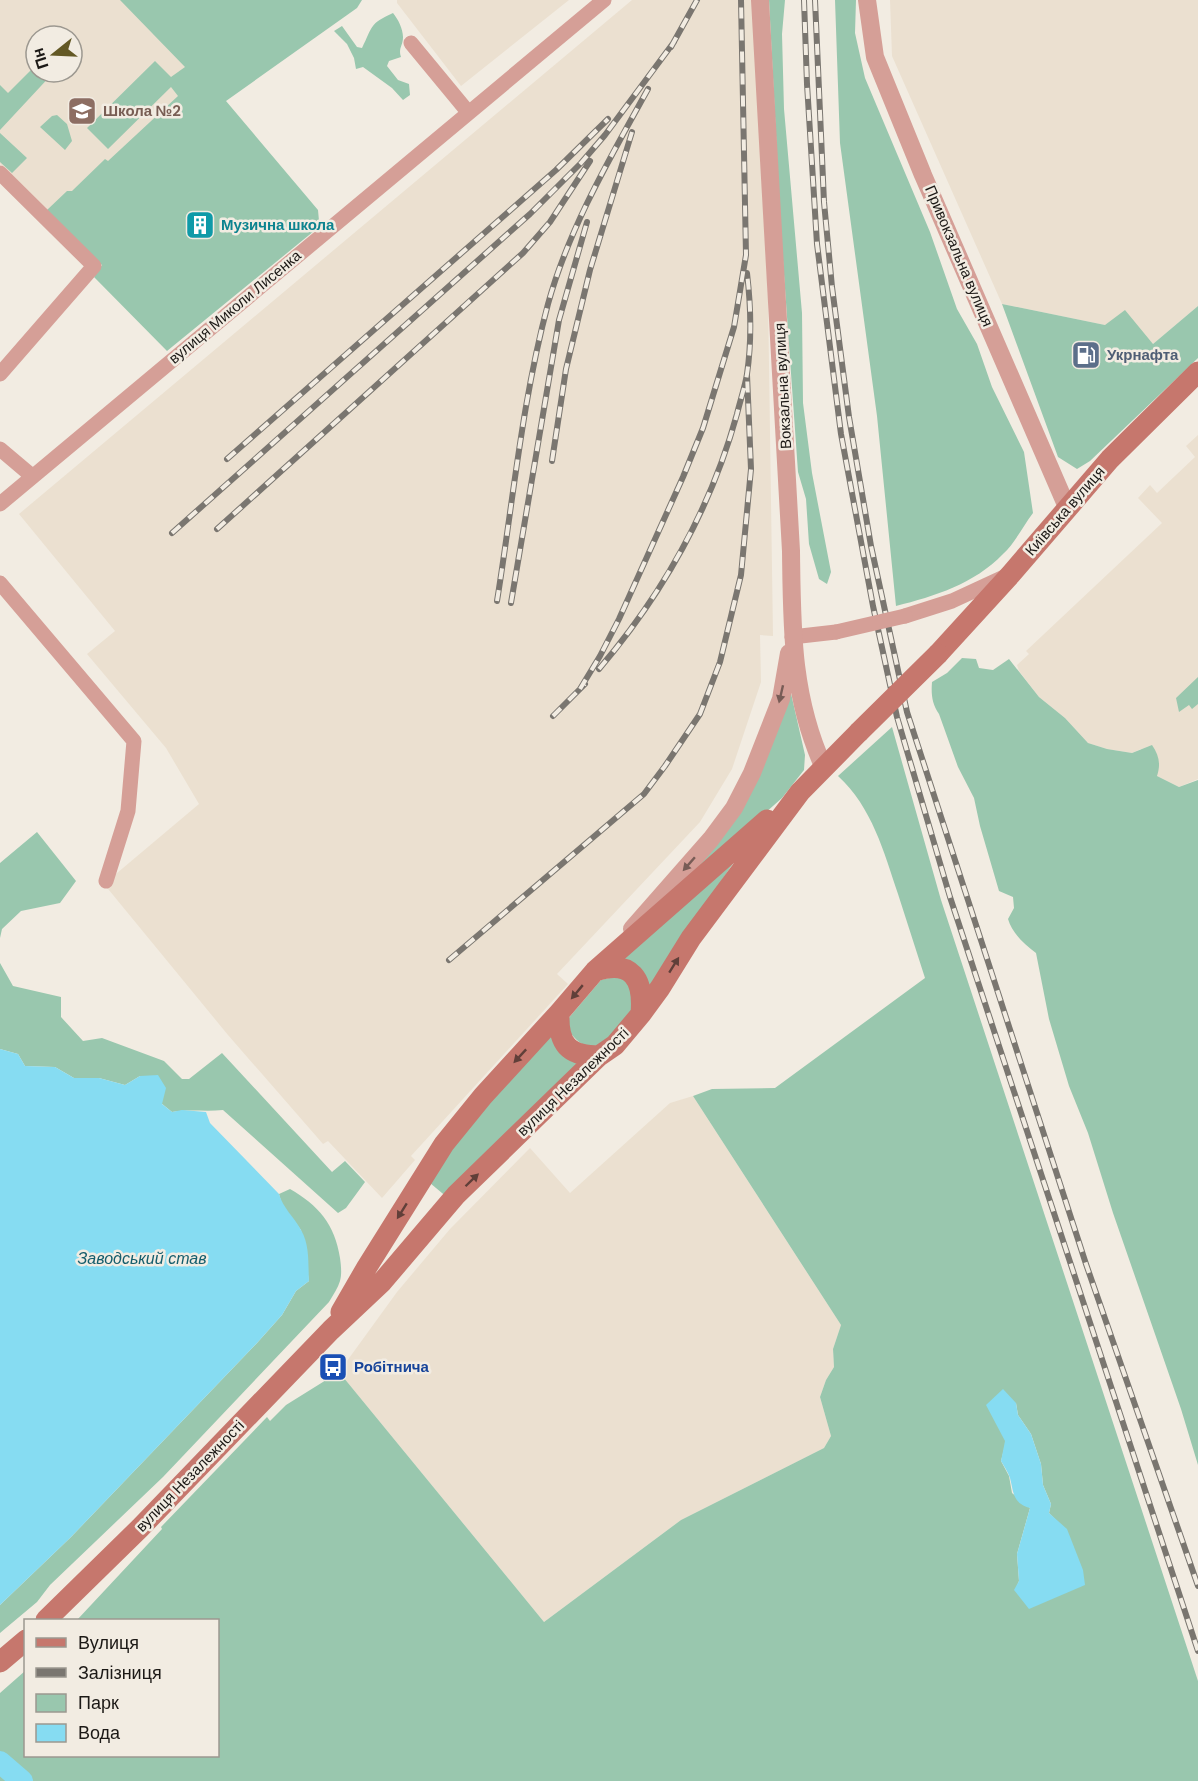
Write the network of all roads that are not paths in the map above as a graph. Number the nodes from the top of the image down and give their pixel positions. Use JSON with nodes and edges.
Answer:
{"nodes":[{"id":1,"x":604,"y":0,"type":"edge"},
{"id":2,"x":760,"y":0,"type":"edge"},
{"id":3,"x":867,"y":0,"type":"edge"},
{"id":4,"x":411,"y":43,"type":"dead end"},
{"id":5,"x":468,"y":112,"type":"junction"},
{"id":6,"x":0,"y":173,"type":"edge"},
{"id":7,"x":1198,"y":372,"type":"edge"},
{"id":8,"x":0,"y":374,"type":"edge"},
{"id":9,"x":0,"y":449,"type":"edge"},
{"id":10,"x":32,"y":476,"type":"junction"},
{"id":11,"x":0,"y":504,"type":"edge"},
{"id":12,"x":1067,"y":507,"type":"junction"},
{"id":13,"x":1011,"y":574,"type":"junction"},
{"id":14,"x":0,"y":583,"type":"edge"},
{"id":15,"x":792,"y":637,"type":"junction"},
{"id":16,"x":859,"y":732,"type":"joint"},
{"id":17,"x":824,"y":768,"type":"junction"},
{"id":18,"x":800,"y":792,"type":"junction"},
{"id":19,"x":106,"y":881,"type":"dead end"},
{"id":20,"x":595,"y":971,"type":"junction"},
{"id":21,"x":559,"y":1013,"type":"junction"},
{"id":22,"x":641,"y":1014,"type":"junction"},
{"id":23,"x":599,"y":1056,"type":"junction"},
{"id":24,"x":331,"y":1330,"type":"junction"},
{"id":25,"x":47,"y":1619,"type":"edge"},
{"id":26,"x":24,"y":1642,"type":"edge"},
{"id":27,"x":0,"y":1662,"type":"edge"}],
"edges":[{"from":1,"to":5,"type":"street","name":"вулиця Миколи Лисенка"},
{"from":2,"to":15,"type":"street","name":"Вокзальна вулиця"},
{"from":3,"to":12,"type":"street","name":"Привокзальна вулиця"},
{"from":4,"to":5,"type":"street"},
{"from":5,"to":10,"type":"street","name":"вулиця Миколи Лисенка"},
{"from":6,"to":8,"type":"street"},
{"from":7,"to":12,"type":"main road","name":"Київська вулиця"},
{"from":9,"to":10,"type":"street"},
{"from":10,"to":11,"type":"street","name":"вулиця Миколи Лисенка"},
{"from":12,"to":13,"type":"main road","name":"Київська вулиця"},
{"from":13,"to":15,"type":"street","bridge":true},
{"from":13,"to":16,"type":"main road","name":"Київська вулиця","bridge":true},
{"from":14,"to":19,"type":"street"},
{"from":15,"to":17,"type":"street","name":"Вокзальна вулиця"},
{"from":15,"to":20,"type":"street","one_way":true},
{"from":16,"to":17,"type":"main road","name":"вулиця Незалежності"},
{"from":17,"to":18,"type":"main road","name":"вулиця Незалежності"},
{"from":18,"to":20,"type":"main road","name":"вулиця Незалежності"},
{"from":22,"to":18,"type":"main road","name":"вулиця Незалежності","one_way":true},
{"from":20,"to":21,"type":"main road","name":"вулиця Незалежності","one_way":true},
{"from":20,"to":22,"type":"main road"},
{"from":21,"to":23,"type":"main road"},
{"from":21,"to":24,"type":"main road","name":"вулиця Незалежності","one_way":true},
{"from":22,"to":23,"type":"main road","name":"вулиця Незалежності"},
{"from":24,"to":23,"type":"main road","name":"вулиця Незалежності","one_way":true},
{"from":24,"to":25,"type":"main road","name":"вулиця Незалежності"},
{"from":26,"to":27,"type":"main road"}]}
